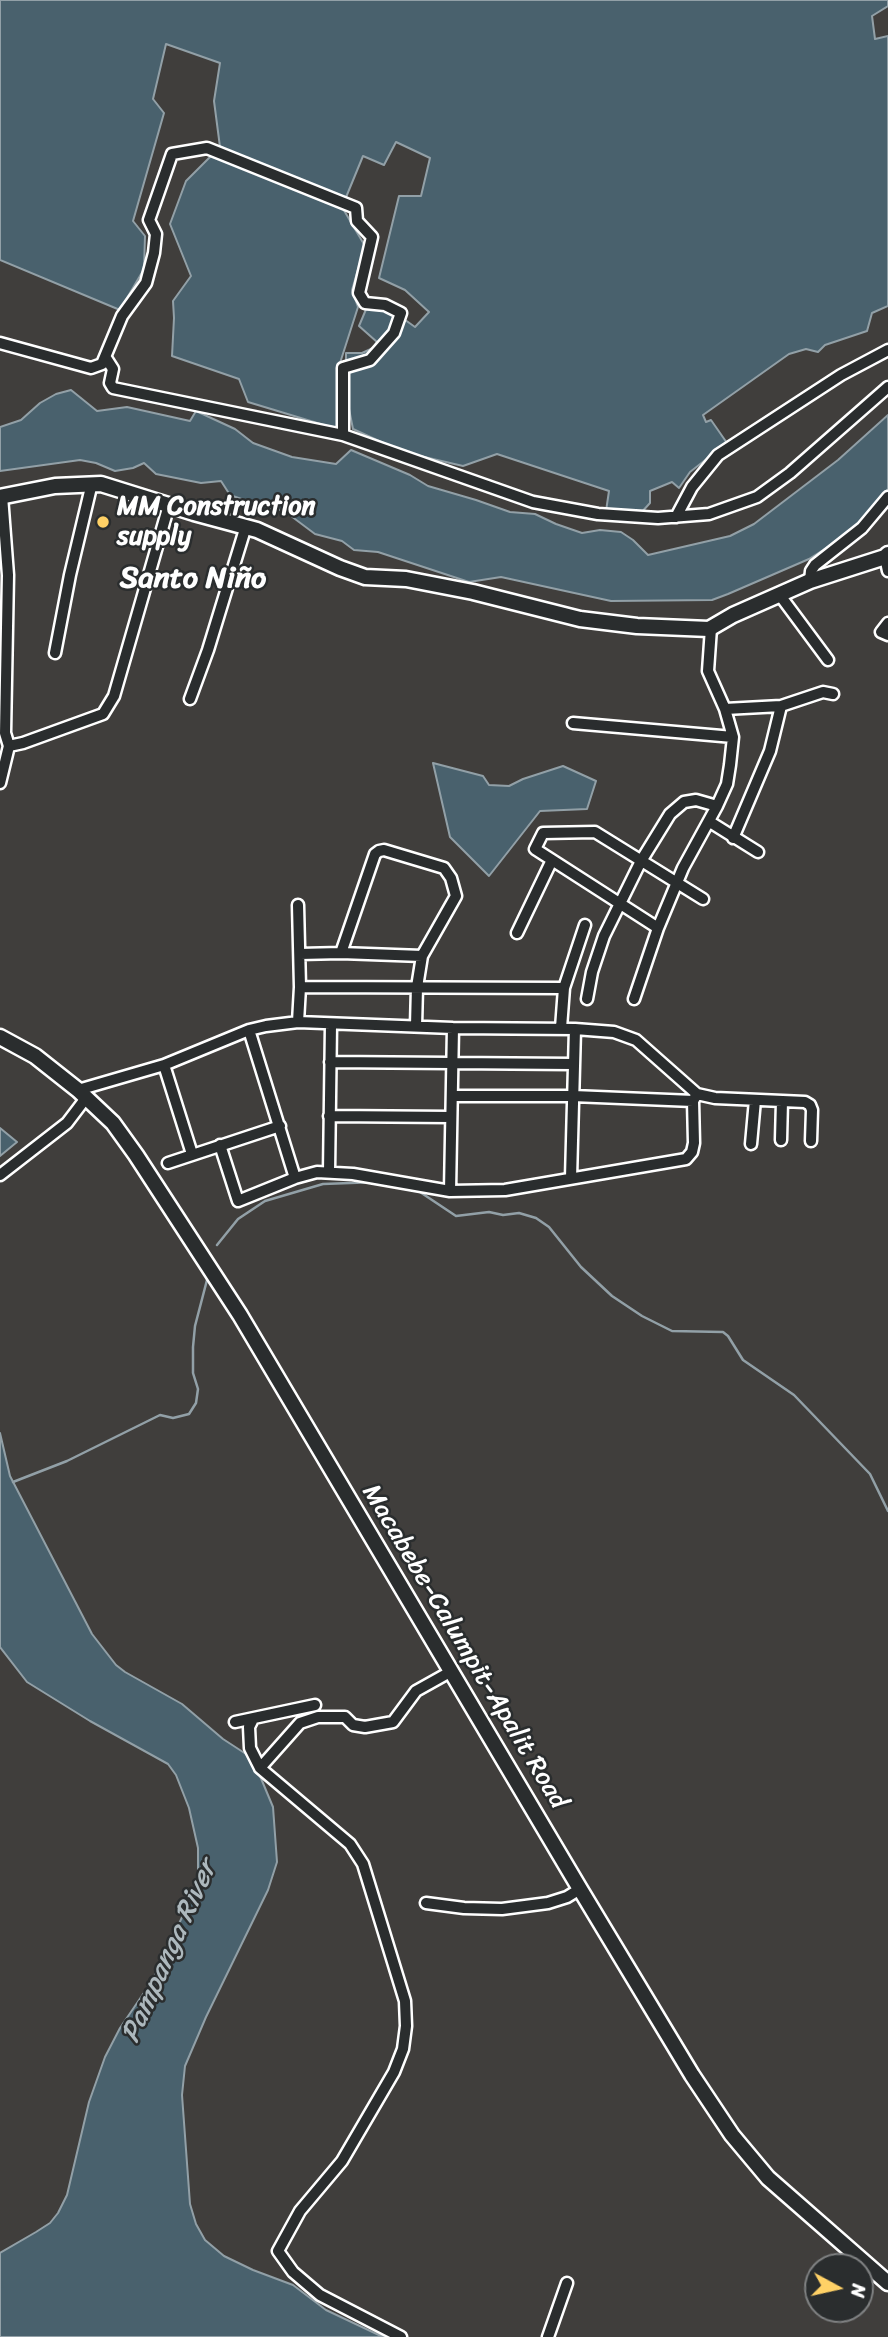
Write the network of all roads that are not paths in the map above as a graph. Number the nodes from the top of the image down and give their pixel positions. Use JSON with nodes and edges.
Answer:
{"nodes":[{"id":1,"x":0,"y":343,"type":"edge"},
{"id":2,"x":888,"y":350,"type":"edge"},
{"id":3,"x":106,"y":358,"type":"junction"},
{"id":4,"x":888,"y":387,"type":"edge"},
{"id":5,"x":343,"y":435,"type":"junction"},
{"id":6,"x":92,"y":483,"type":"junction"},
{"id":7,"x":1,"y":497,"type":"edge"},
{"id":8,"x":888,"y":497,"type":"edge"},
{"id":9,"x":169,"y":505,"type":"junction"},
{"id":10,"x":676,"y":517,"type":"junction"},
{"id":11,"x":246,"y":526,"type":"junction"},
{"id":12,"x":887,"y":561,"type":"edge"},
{"id":13,"x":810,"y":582,"type":"junction"},
{"id":14,"x":779,"y":594,"type":"junction"},
{"id":15,"x":888,"y":623,"type":"edge"},
{"id":16,"x":711,"y":628,"type":"junction"},
{"id":17,"x":888,"y":635,"type":"edge"},
{"id":18,"x":55,"y":653,"type":"dead end"},
{"id":19,"x":828,"y":660,"type":"dead end"},
{"id":20,"x":833,"y":694,"type":"dead end"},
{"id":21,"x":190,"y":699,"type":"dead end"},
{"id":22,"x":782,"y":706,"type":"junction"},
{"id":23,"x":725,"y":709,"type":"junction"},
{"id":24,"x":573,"y":723,"type":"dead end"},
{"id":25,"x":733,"y":737,"type":"junction"},
{"id":26,"x":9,"y":746,"type":"junction"},
{"id":27,"x":0,"y":783,"type":"edge"},
{"id":28,"x":717,"y":806,"type":"junction"},
{"id":29,"x":710,"y":822,"type":"junction"},
{"id":30,"x":733,"y":838,"type":"junction"},
{"id":31,"x":758,"y":852,"type":"dead end"},
{"id":32,"x":552,"y":860,"type":"junction"},
{"id":33,"x":641,"y":861,"type":"junction"},
{"id":34,"x":678,"y":884,"type":"junction"},
{"id":35,"x":703,"y":899,"type":"dead end"},
{"id":36,"x":298,"y":905,"type":"dead end"},
{"id":37,"x":620,"y":905,"type":"junction"},
{"id":38,"x":585,"y":925,"type":"dead end"},
{"id":39,"x":658,"y":928,"type":"junction"},
{"id":40,"x":517,"y":933,"type":"dead end"},
{"id":41,"x":341,"y":953,"type":"junction"},
{"id":42,"x":300,"y":954,"type":"junction"},
{"id":43,"x":422,"y":956,"type":"junction"},
{"id":44,"x":300,"y":987,"type":"junction"},
{"id":45,"x":417,"y":987,"type":"junction"},
{"id":46,"x":564,"y":988,"type":"junction"},
{"id":47,"x":587,"y":999,"type":"dead end"},
{"id":48,"x":634,"y":999,"type":"dead end"},
{"id":49,"x":298,"y":1023,"type":"junction"},
{"id":50,"x":331,"y":1025,"type":"junction"},
{"id":51,"x":416,"y":1026,"type":"junction"},
{"id":52,"x":453,"y":1028,"type":"junction"},
{"id":53,"x":561,"y":1028,"type":"junction"},
{"id":54,"x":575,"y":1028,"type":"junction"},
{"id":55,"x":249,"y":1030,"type":"junction"},
{"id":56,"x":0,"y":1037,"type":"edge"},
{"id":57,"x":330,"y":1062,"type":"junction"},
{"id":58,"x":573,"y":1063,"type":"junction"},
{"id":59,"x":453,"y":1064,"type":"junction"},
{"id":60,"x":164,"y":1065,"type":"junction"},
{"id":61,"x":82,"y":1094,"type":"junction"},
{"id":62,"x":452,"y":1096,"type":"junction"},
{"id":63,"x":573,"y":1096,"type":"junction"},
{"id":64,"x":695,"y":1098,"type":"junction"},
{"id":65,"x":755,"y":1100,"type":"junction"},
{"id":66,"x":782,"y":1101,"type":"junction"},
{"id":67,"x":329,"y":1116,"type":"junction"},
{"id":68,"x":451,"y":1117,"type":"junction"},
{"id":69,"x":280,"y":1126,"type":"junction"},
{"id":70,"x":782,"y":1140,"type":"dead end"},
{"id":71,"x":811,"y":1141,"type":"dead end"},
{"id":72,"x":751,"y":1144,"type":"dead end"},
{"id":73,"x":220,"y":1146,"type":"junction"},
{"id":74,"x":192,"y":1154,"type":"junction"},
{"id":75,"x":168,"y":1163,"type":"dead end"},
{"id":76,"x":328,"y":1172,"type":"junction"},
{"id":77,"x":0,"y":1175,"type":"edge"},
{"id":78,"x":295,"y":1178,"type":"junction"},
{"id":79,"x":571,"y":1178,"type":"junction"},
{"id":80,"x":450,"y":1191,"type":"junction"},
{"id":81,"x":450,"y":1672,"type":"junction"},
{"id":82,"x":315,"y":1705,"type":"dead end"},
{"id":83,"x":253,"y":1720,"type":"junction"},
{"id":84,"x":235,"y":1722,"type":"dead end"},
{"id":85,"x":260,"y":1768,"type":"junction"},
{"id":86,"x":580,"y":1889,"type":"junction"},
{"id":87,"x":426,"y":1903,"type":"dead end"},
{"id":88,"x":567,"y":2283,"type":"dead end"},
{"id":89,"x":888,"y":2283,"type":"edge"},
{"id":90,"x":401,"y":2337,"type":"edge"},
{"id":91,"x":548,"y":2337,"type":"edge"}],
"edges":[{"from":1,"to":3,"type":"street"},
{"from":2,"to":10,"type":"street"},
{"from":3,"to":5,"type":"street"},
{"from":3,"to":5,"type":"street"},
{"from":4,"to":10,"type":"street"},
{"from":5,"to":10,"type":"street"},
{"from":6,"to":7,"type":"main road"},
{"from":6,"to":9,"type":"main road"},
{"from":6,"to":18,"type":"street"},
{"from":7,"to":26,"type":"street"},
{"from":8,"to":13,"type":"street"},
{"from":9,"to":11,"type":"main road"},
{"from":9,"to":26,"type":"street"},
{"from":11,"to":16,"type":"main road"},
{"from":11,"to":21,"type":"street"},
{"from":12,"to":13,"type":"main road"},
{"from":13,"to":14,"type":"main road"},
{"from":14,"to":16,"type":"main road"},
{"from":14,"to":19,"type":"street"},
{"from":15,"to":17,"type":"street"},
{"from":16,"to":23,"type":"street"},
{"from":20,"to":22,"type":"street"},
{"from":22,"to":23,"type":"street"},
{"from":22,"to":30,"type":"street"},
{"from":23,"to":25,"type":"street"},
{"from":24,"to":25,"type":"street"},
{"from":25,"to":28,"type":"street"},
{"from":26,"to":27,"type":"street"},
{"from":28,"to":29,"type":"street"},
{"from":28,"to":33,"type":"street"},
{"from":29,"to":30,"type":"street"},
{"from":29,"to":34,"type":"street"},
{"from":30,"to":31,"type":"street"},
{"from":32,"to":33,"type":"street"},
{"from":32,"to":37,"type":"street"},
{"from":32,"to":40,"type":"street"},
{"from":33,"to":34,"type":"street"},
{"from":33,"to":37,"type":"street"},
{"from":34,"to":35,"type":"street"},
{"from":34,"to":39,"type":"street"},
{"from":36,"to":42,"type":"street"},
{"from":37,"to":39,"type":"street"},
{"from":37,"to":47,"type":"street"},
{"from":38,"to":46,"type":"street"},
{"from":39,"to":48,"type":"street"},
{"from":41,"to":42,"type":"street"},
{"from":41,"to":43,"type":"street"},
{"from":41,"to":43,"type":"street"},
{"from":42,"to":44,"type":"street"},
{"from":43,"to":45,"type":"street"},
{"from":44,"to":45,"type":"street"},
{"from":44,"to":49,"type":"street"},
{"from":45,"to":46,"type":"street"},
{"from":45,"to":51,"type":"street"},
{"from":46,"to":53,"type":"street"},
{"from":49,"to":50,"type":"street"},
{"from":49,"to":55,"type":"street"},
{"from":50,"to":51,"type":"street"},
{"from":50,"to":57,"type":"street"},
{"from":51,"to":52,"type":"street"},
{"from":52,"to":53,"type":"street"},
{"from":52,"to":59,"type":"street"},
{"from":53,"to":54,"type":"street"},
{"from":54,"to":58,"type":"street"},
{"from":54,"to":64,"type":"street"},
{"from":55,"to":60,"type":"street"},
{"from":55,"to":69,"type":"street"},
{"from":56,"to":61,"type":"main road","name":"Macabebe-Calumpit-Apalit Road"},
{"from":57,"to":59,"type":"street"},
{"from":57,"to":67,"type":"street"},
{"from":58,"to":59,"type":"street"},
{"from":58,"to":63,"type":"street"},
{"from":59,"to":62,"type":"street"},
{"from":60,"to":61,"type":"street"},
{"from":60,"to":74,"type":"street"},
{"from":61,"to":77,"type":"street"},
{"from":61,"to":81,"type":"main road","name":"Macabebe-Calumpit-Apalit Road"},
{"from":62,"to":63,"type":"street"},
{"from":62,"to":68,"type":"street"},
{"from":63,"to":64,"type":"street"},
{"from":63,"to":79,"type":"street"},
{"from":64,"to":65,"type":"street"},
{"from":64,"to":79,"type":"street"},
{"from":65,"to":66,"type":"street"},
{"from":65,"to":72,"type":"street"},
{"from":66,"to":70,"type":"street"},
{"from":66,"to":71,"type":"street"},
{"from":67,"to":68,"type":"street"},
{"from":67,"to":76,"type":"street"},
{"from":68,"to":80,"type":"street"},
{"from":69,"to":73,"type":"street"},
{"from":69,"to":78,"type":"street"},
{"from":73,"to":74,"type":"street"},
{"from":73,"to":78,"type":"street"},
{"from":74,"to":75,"type":"street"},
{"from":76,"to":78,"type":"street"},
{"from":76,"to":80,"type":"street"},
{"from":79,"to":80,"type":"street"},
{"from":81,"to":85,"type":"street"},
{"from":81,"to":86,"type":"main road","name":"Macabebe-Calumpit-Apalit Road"},
{"from":82,"to":83,"type":"street"},
{"from":83,"to":84,"type":"street"},
{"from":83,"to":85,"type":"street"},
{"from":85,"to":90,"type":"street"},
{"from":86,"to":87,"type":"street"},
{"from":86,"to":89,"type":"main road","name":"Macabebe-Calumpit-Apalit Road"},
{"from":88,"to":91,"type":"street"}]}
